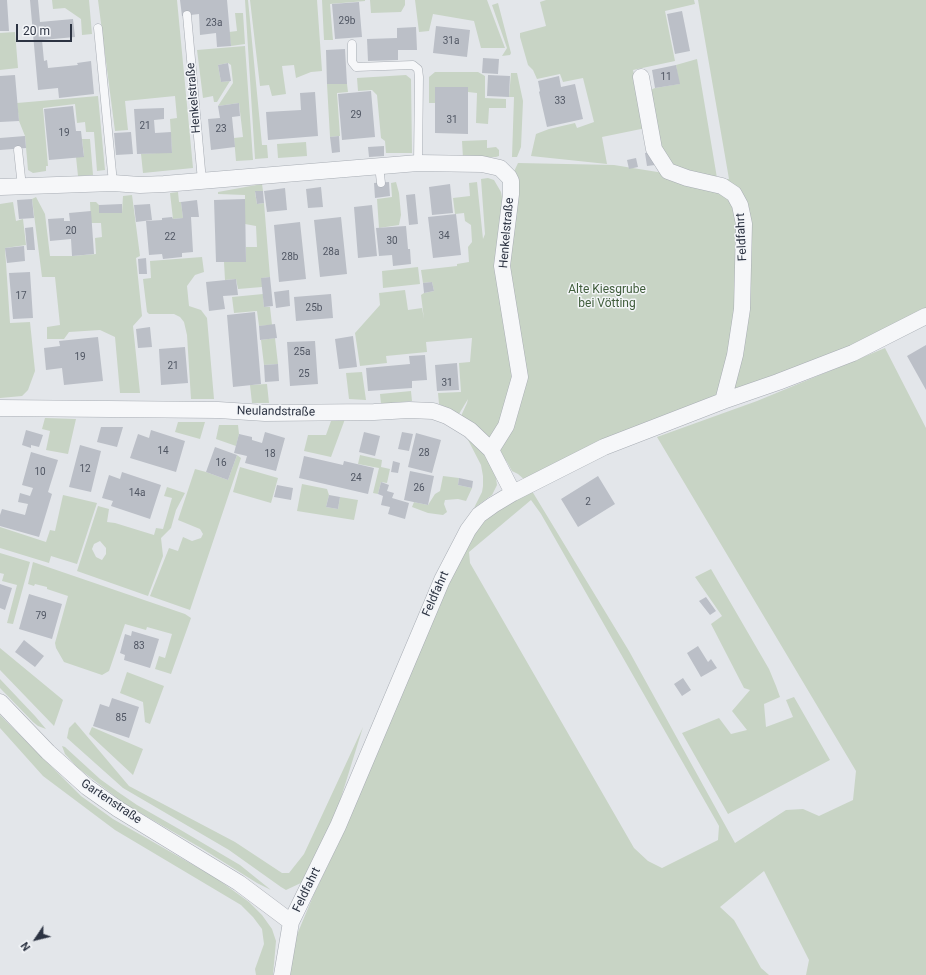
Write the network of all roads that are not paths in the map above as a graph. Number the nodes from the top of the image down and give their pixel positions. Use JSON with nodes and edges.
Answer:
{"nodes":[{"id":1,"x":187,"y":15,"type":"dead end"},
{"id":2,"x":98,"y":28,"type":"dead end"},
{"id":3,"x":352,"y":44,"type":"dead end"},
{"id":4,"x":641,"y":77,"type":"dead end"},
{"id":5,"x":18,"y":150,"type":"dead end"},
{"id":6,"x":418,"y":163,"type":"junction"},
{"id":7,"x":379,"y":166,"type":"junction"},
{"id":8,"x":202,"y":181,"type":"junction"},
{"id":9,"x":113,"y":183,"type":"junction"},
{"id":10,"x":381,"y":183,"type":"dead end"},
{"id":11,"x":2,"y":187,"type":"dead end"},
{"id":12,"x":22,"y":187,"type":"junction"},
{"id":13,"x":926,"y":316,"type":"edge"},
{"id":14,"x":723,"y":401,"type":"junction"},
{"id":15,"x":0,"y":408,"type":"edge"},
{"id":16,"x":491,"y":450,"type":"junction"},
{"id":17,"x":513,"y":493,"type":"junction"},
{"id":18,"x":0,"y":702,"type":"edge"},
{"id":19,"x":239,"y":882,"type":"joint"},
{"id":20,"x":291,"y":922,"type":"junction"},
{"id":21,"x":282,"y":975,"type":"edge"}],
"edges":[{"from":1,"to":8,"type":"lane","name":"Henkelstraße"},
{"from":2,"to":9,"type":"lane"},
{"from":3,"to":6,"type":"lane"},
{"from":4,"to":14,"type":"street","name":"Feldfahrt"},
{"from":5,"to":12,"type":"lane"},
{"from":6,"to":7,"type":"street","name":"Henkelstraße"},
{"from":6,"to":16,"type":"street","name":"Henkelstraße"},
{"from":7,"to":8,"type":"street","name":"Henkelstraße"},
{"from":7,"to":10,"type":"lane"},
{"from":8,"to":9,"type":"street","name":"Henkelstraße"},
{"from":9,"to":12,"type":"street","name":"Henkelstraße"},
{"from":11,"to":12,"type":"street","name":"Henkelstraße"},
{"from":13,"to":14,"type":"street","name":"Feldfahrt"},
{"from":14,"to":17,"type":"street","name":"Feldfahrt"},
{"from":15,"to":16,"type":"street","name":"Neulandstraße"},
{"from":16,"to":17,"type":"street","name":"Neulandstraße"},
{"from":17,"to":20,"type":"street","name":"Feldfahrt"},
{"from":18,"to":19,"type":"street","name":"Gartenstraße"},
{"from":19,"to":20,"type":"street","name":"Feldfahrt"},
{"from":20,"to":21,"type":"street","name":"Feldfahrt"}]}
